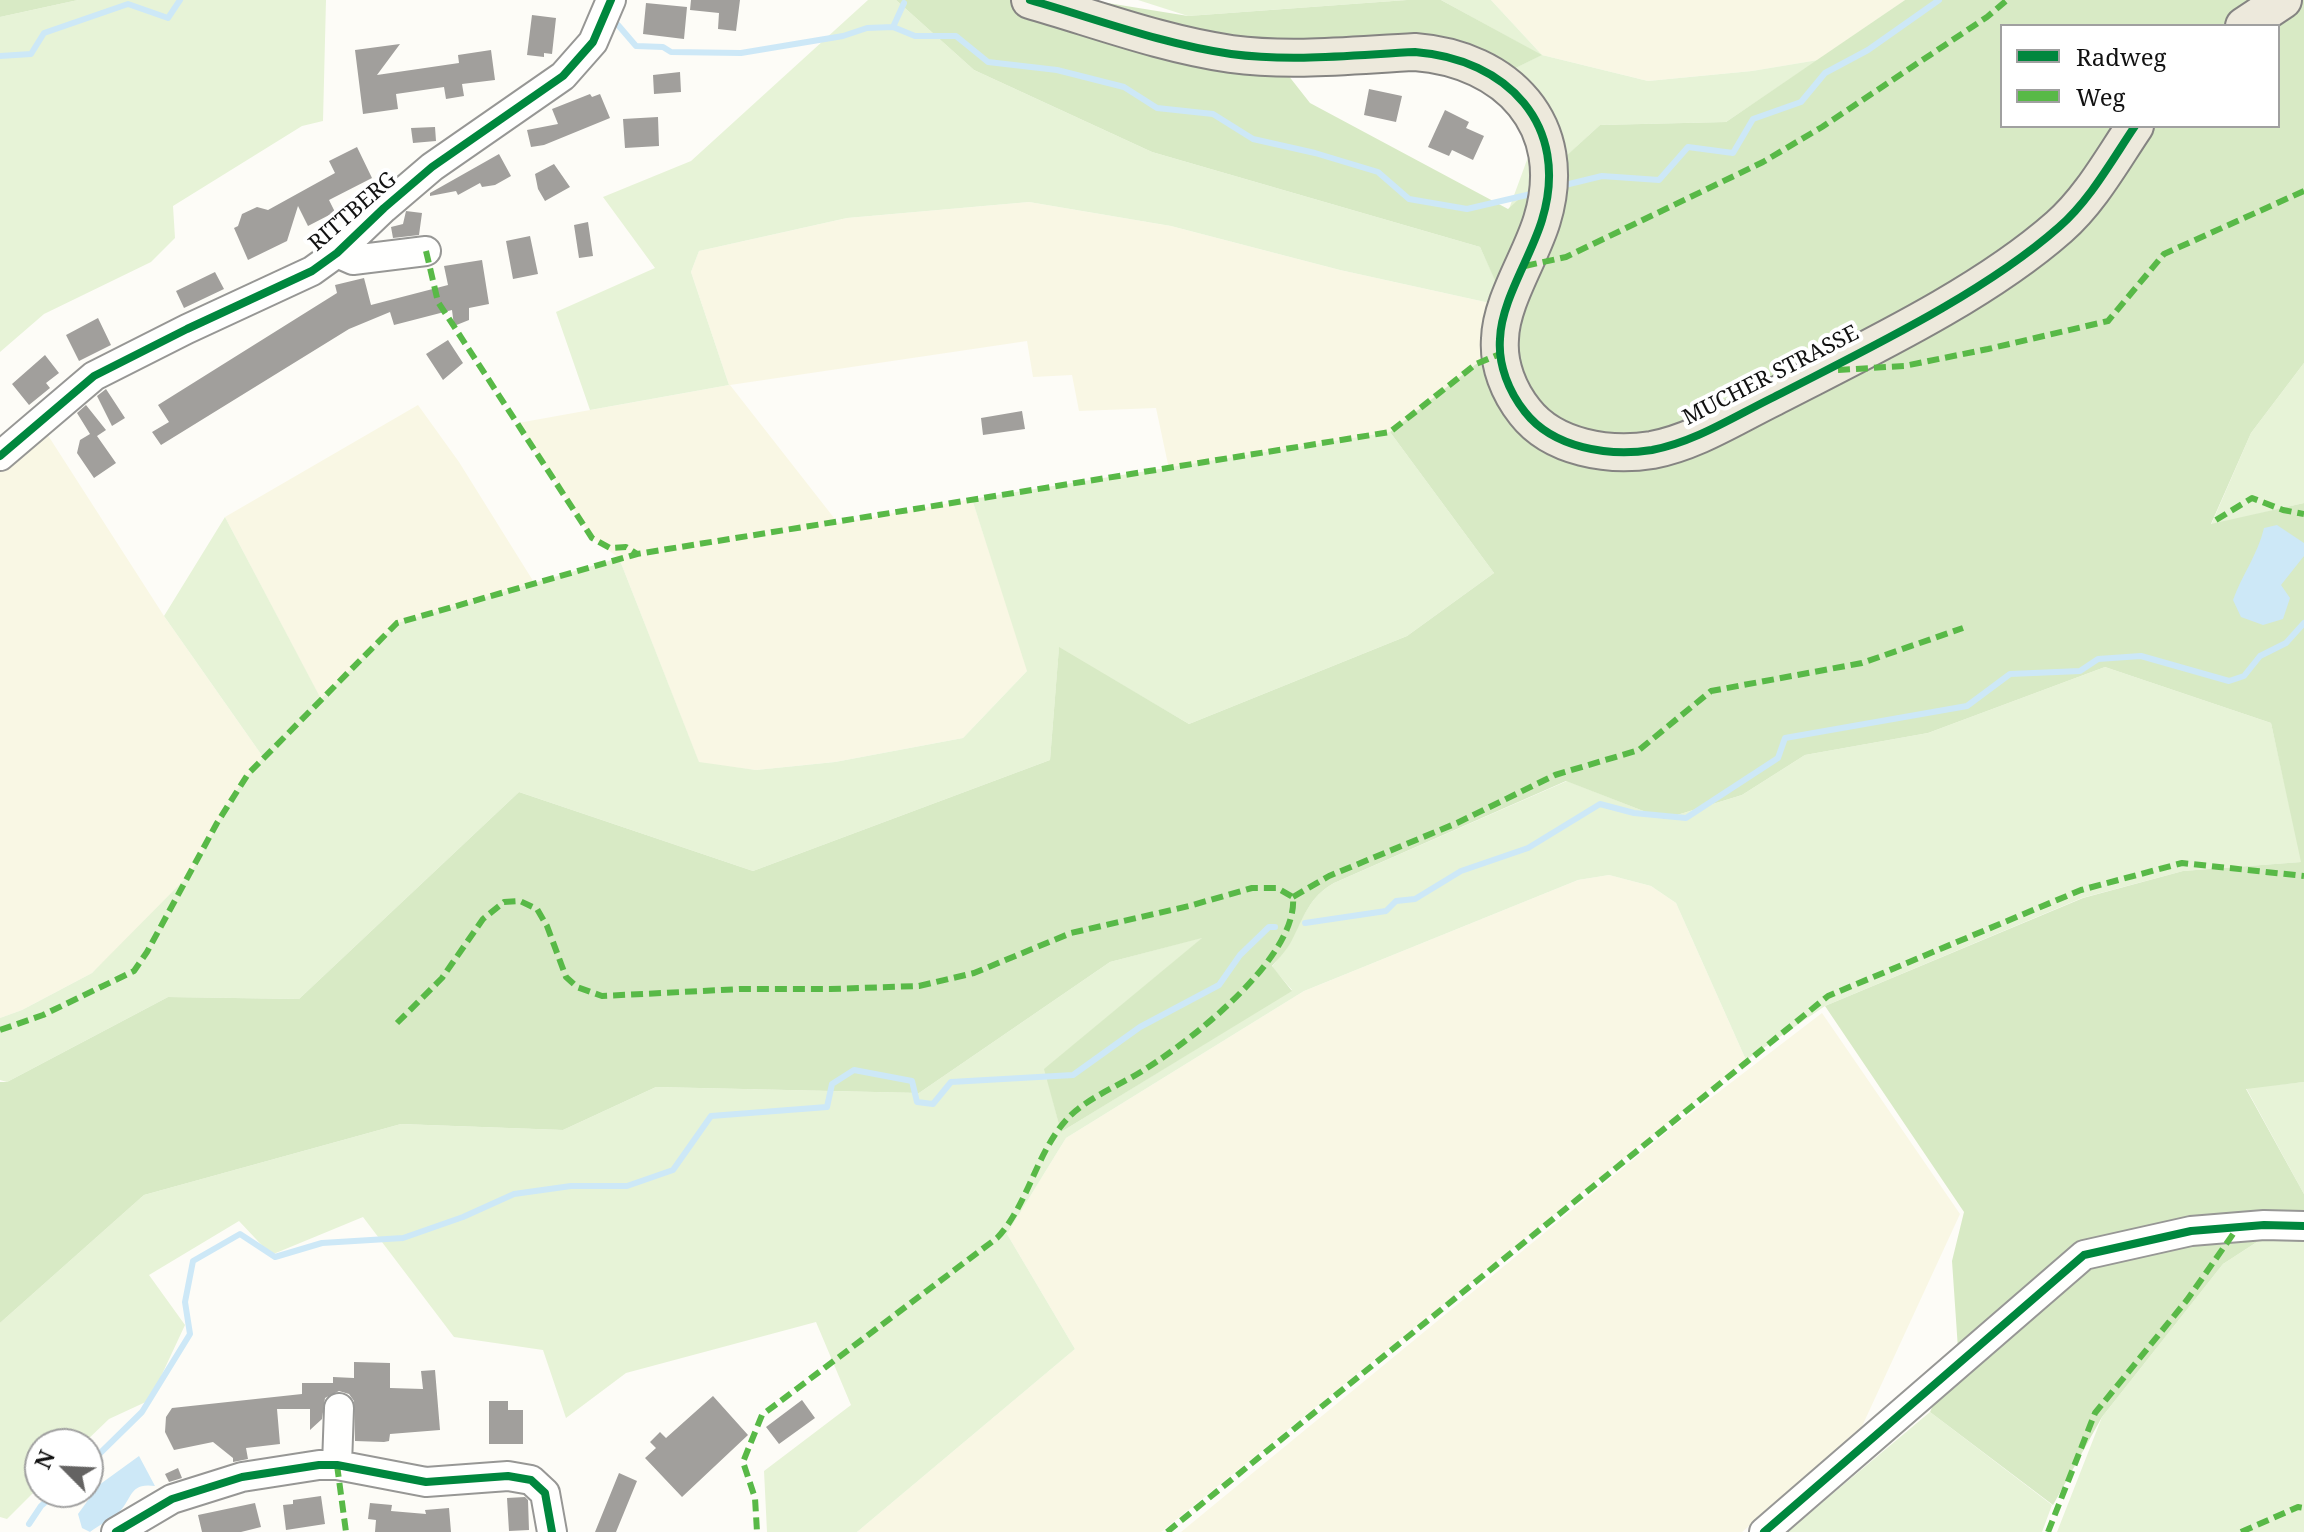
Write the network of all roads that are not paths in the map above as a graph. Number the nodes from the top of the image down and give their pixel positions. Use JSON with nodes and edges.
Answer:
{"nodes":[{"id":1,"x":611,"y":0,"type":"edge"},
{"id":2,"x":1030,"y":0,"type":"edge"},
{"id":3,"x":2283,"y":0,"type":"edge"},
{"id":4,"x":2247,"y":24,"type":"edge"},
{"id":5,"x":2134,"y":128,"type":"edge"},
{"id":6,"x":426,"y":251,"type":"dead end"},
{"id":7,"x":337,"y":253,"type":"junction"},
{"id":8,"x":0,"y":456,"type":"edge"},
{"id":9,"x":2304,"y":1226,"type":"edge"},
{"id":10,"x":339,"y":1408,"type":"dead end"},
{"id":11,"x":337,"y":1465,"type":"junction"},
{"id":12,"x":116,"y":1532,"type":"edge"},
{"id":13,"x":552,"y":1532,"type":"edge"},
{"id":14,"x":1764,"y":1532,"type":"edge"}],
"edges":[{"from":1,"to":7,"type":"street","name":"RITTBERG"},
{"from":2,"to":5,"type":"main road","name":"MUCHER STRASSE"},
{"from":3,"to":4,"type":"main road"},
{"from":6,"to":7,"type":"street","name":"RITTBERG"},
{"from":7,"to":8,"type":"street","name":"RITTBERG"},
{"from":9,"to":14,"type":"street"},
{"from":10,"to":11,"type":"street"},
{"from":11,"to":12,"type":"street"},
{"from":11,"to":13,"type":"street"}]}
